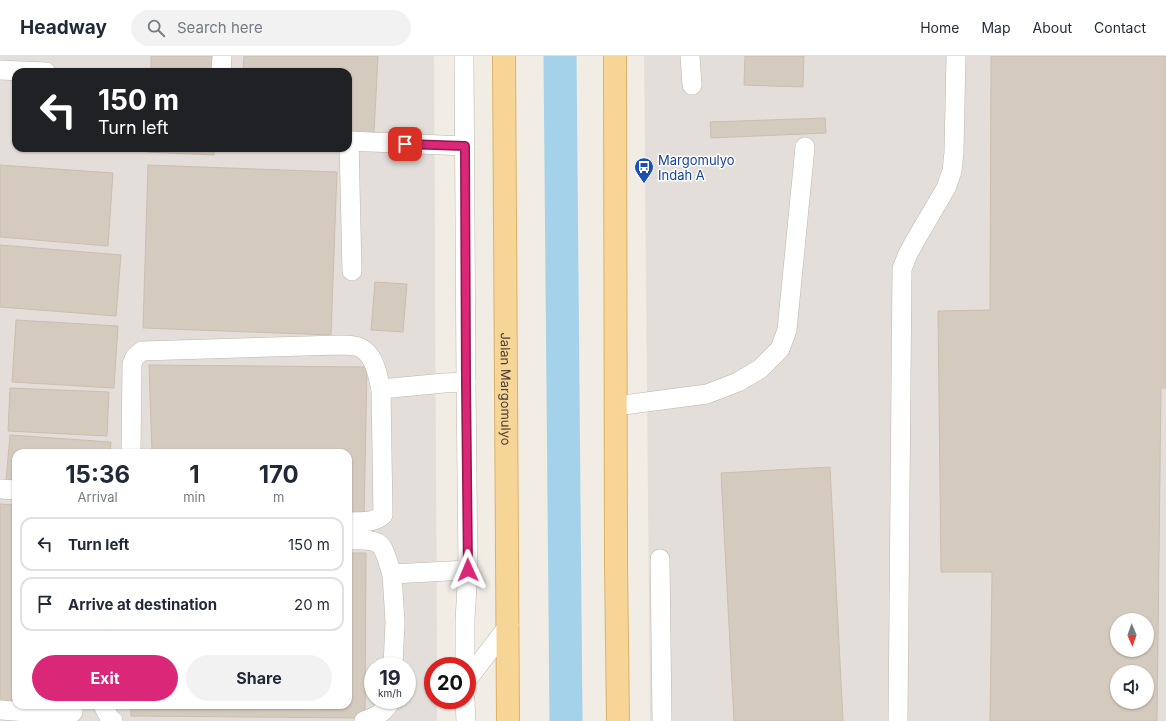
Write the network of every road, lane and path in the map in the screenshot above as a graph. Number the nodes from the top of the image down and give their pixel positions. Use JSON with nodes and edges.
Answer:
{"nodes":[{"id":1,"x":222,"y":56,"type":"edge"},
{"id":2,"x":464,"y":56,"type":"edge"},
{"id":3,"x":504,"y":56,"type":"edge"},
{"id":4,"x":615,"y":56,"type":"edge"},
{"id":5,"x":690,"y":56,"type":"edge"},
{"id":6,"x":956,"y":56,"type":"edge"},
{"id":7,"x":221,"y":68,"type":"edge"},
{"id":8,"x":0,"y":70,"type":"edge"},
{"id":9,"x":12,"y":71,"type":"edge"},
{"id":10,"x":692,"y":85,"type":"dead end"},
{"id":11,"x":352,"y":141,"type":"edge"},
{"id":12,"x":465,"y":146,"type":"junction"},
{"id":13,"x":805,"y":147,"type":"dead end"},
{"id":14,"x":348,"y":152,"type":"edge"},
{"id":15,"x":352,"y":271,"type":"dead end"},
{"id":16,"x":466,"y":382,"type":"junction"},
{"id":17,"x":382,"y":389,"type":"junction"},
{"id":18,"x":616,"y":406,"type":"junction"},
{"id":19,"x":131,"y":449,"type":"edge"},
{"id":20,"x":0,"y":489,"type":"edge"},
{"id":21,"x":12,"y":490,"type":"edge"},
{"id":22,"x":352,"y":522,"type":"edge"},
{"id":23,"x":352,"y":540,"type":"edge"},
{"id":24,"x":660,"y":559,"type":"dead end"},
{"id":25,"x":468,"y":570,"type":"junction"},
{"id":26,"x":392,"y":574,"type":"junction"},
{"id":27,"x":509,"y":625,"type":"junction"},
{"id":28,"x":393,"y":657,"type":"edge"},
{"id":29,"x":465,"y":657,"type":"edge"},
{"id":30,"x":476,"y":668,"type":"edge"},
{"id":31,"x":73,"y":709,"type":"edge"},
{"id":32,"x":105,"y":709,"type":"edge"},
{"id":33,"x":386,"y":709,"type":"edge"},
{"id":34,"x":465,"y":709,"type":"edge"},
{"id":35,"x":0,"y":710,"type":"edge"},
{"id":36,"x":114,"y":721,"type":"edge"},
{"id":37,"x":364,"y":721,"type":"edge"},
{"id":38,"x":466,"y":721,"type":"edge"},
{"id":39,"x":508,"y":721,"type":"edge"},
{"id":40,"x":618,"y":721,"type":"edge"},
{"id":41,"x":662,"y":721,"type":"edge"},
{"id":42,"x":898,"y":721,"type":"edge"}],
"edges":[{"from":1,"to":7,"type":"lane"},
{"from":2,"to":12,"type":"lane"},
{"from":3,"to":27,"type":"main road","name":"Jalan Margomulyo"},
{"from":4,"to":18,"type":"main road"},
{"from":5,"to":10,"type":"lane"},
{"from":6,"to":42,"type":"lane"},
{"from":8,"to":9,"type":"lane"},
{"from":11,"to":12,"type":"lane"},
{"from":12,"to":16,"type":"lane"},
{"from":13,"to":18,"type":"lane"},
{"from":14,"to":15,"type":"lane"},
{"from":16,"to":17,"type":"lane"},
{"from":16,"to":25,"type":"lane"},
{"from":17,"to":19,"type":"lane"},
{"from":17,"to":22,"type":"lane"},
{"from":18,"to":40,"type":"main road"},
{"from":20,"to":21,"type":"lane"},
{"from":23,"to":26,"type":"lane"},
{"from":24,"to":41,"type":"lane"},
{"from":25,"to":26,"type":"lane"},
{"from":25,"to":29,"type":"lane"},
{"from":26,"to":28,"type":"lane"},
{"from":27,"to":30,"type":"lane"},
{"from":27,"to":39,"type":"main road","name":"Jalan Margomulyo"},
{"from":31,"to":35,"type":"lane"},
{"from":32,"to":36,"type":"lane"},
{"from":33,"to":37,"type":"lane"},
{"from":34,"to":38,"type":"lane"}]}
